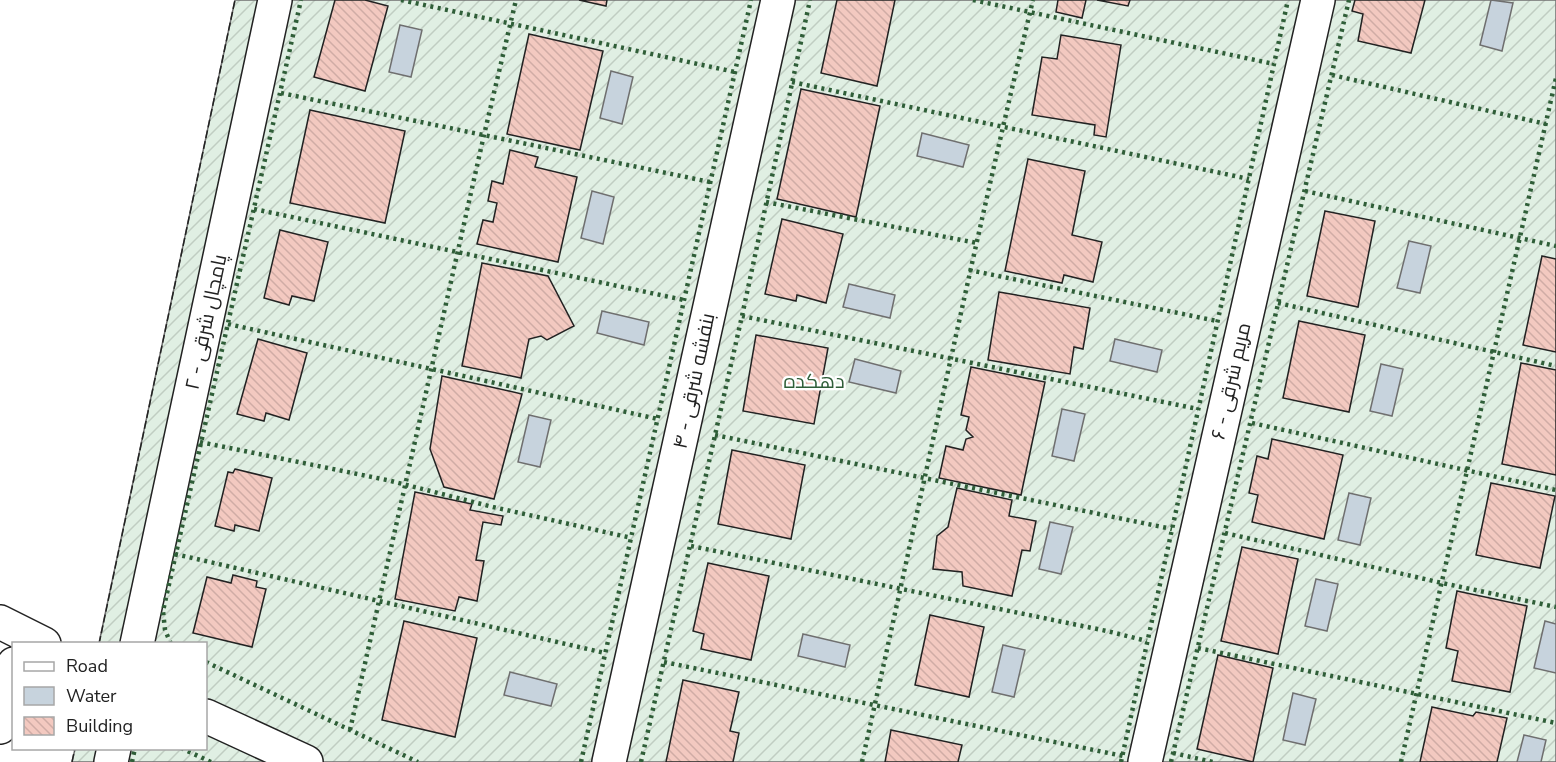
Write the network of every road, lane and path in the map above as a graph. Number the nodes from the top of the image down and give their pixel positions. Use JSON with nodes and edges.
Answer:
{"nodes":[{"id":1,"x":275,"y":0,"type":"edge"},
{"id":2,"x":778,"y":0,"type":"edge"},
{"id":3,"x":1318,"y":0,"type":"edge"},
{"id":4,"x":137,"y":642,"type":"edge"},
{"id":5,"x":12,"y":673,"type":"edge"},
{"id":6,"x":207,"y":716,"type":"edge"},
{"id":7,"x":0,"y":728,"type":"edge"},
{"id":8,"x":306,"y":762,"type":"edge"},
{"id":9,"x":609,"y":762,"type":"edge"},
{"id":10,"x":1144,"y":762,"type":"edge"}],
"edges":[{"from":1,"to":4,"type":"street","name":"پامچال شرقی - ۲"},
{"from":2,"to":9,"type":"street","name":"بنفشه شرقی - ۴"},
{"from":3,"to":10,"type":"street","name":"مریم شرقی - ۶"},
{"from":5,"to":7,"type":"street"},
{"from":6,"to":8,"type":"street"}]}
